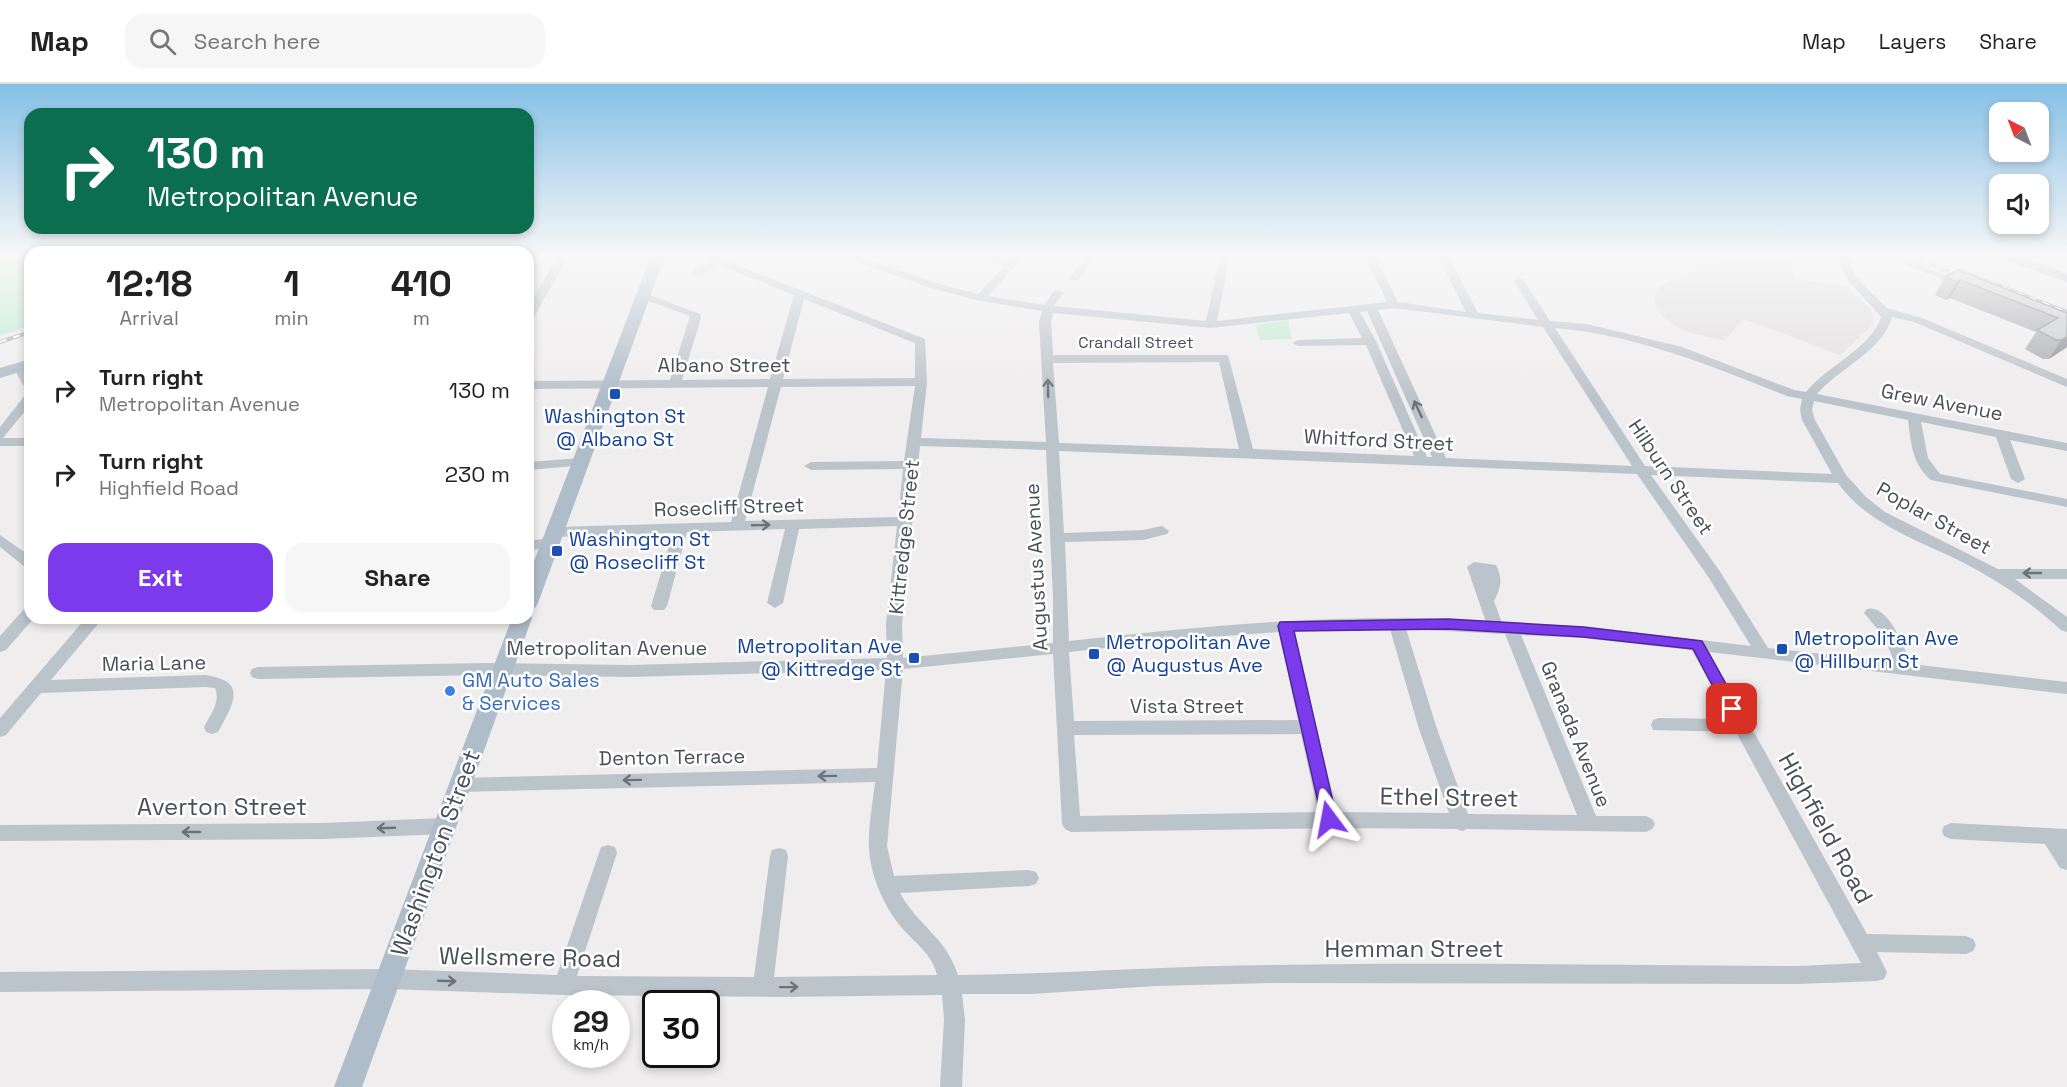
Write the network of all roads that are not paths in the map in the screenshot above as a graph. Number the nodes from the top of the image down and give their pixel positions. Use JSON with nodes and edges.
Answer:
{"nodes":[{"id":1,"x":641,"y":303,"type":"edge"},
{"id":2,"x":661,"y":303,"type":"edge"},
{"id":3,"x":797,"y":303,"type":"edge"},
{"id":4,"x":827,"y":303,"type":"edge"},
{"id":5,"x":1010,"y":303,"type":"edge"},
{"id":6,"x":1052,"y":303,"type":"edge"},
{"id":7,"x":1215,"y":303,"type":"edge"},
{"id":8,"x":1467,"y":303,"type":"edge"},
{"id":9,"x":1532,"y":303,"type":"edge"},
{"id":10,"x":1875,"y":303,"type":"edge"},
{"id":11,"x":1394,"y":305,"type":"joint"},
{"id":12,"x":1371,"y":307,"type":"junction"},
{"id":13,"x":1352,"y":308,"type":"junction"},
{"id":14,"x":1048,"y":309,"type":"junction"},
{"id":15,"x":1884,"y":312,"type":"junction"},
{"id":16,"x":1474,"y":316,"type":"junction"},
{"id":17,"x":1545,"y":324,"type":"junction"},
{"id":18,"x":1211,"y":325,"type":"junction"},
{"id":19,"x":1370,"y":341,"type":"junction"},
{"id":20,"x":1298,"y":343,"type":"dead end"},
{"id":21,"x":1048,"y":359,"type":"junction"},
{"id":22,"x":24,"y":365,"type":"edge"},
{"id":23,"x":0,"y":373,"type":"edge"},
{"id":24,"x":921,"y":382,"type":"junction"},
{"id":25,"x":2067,"y":382,"type":"edge"},
{"id":26,"x":775,"y":383,"type":"junction"},
{"id":27,"x":675,"y":384,"type":"junction"},
{"id":28,"x":534,"y":385,"type":"edge"},
{"id":29,"x":610,"y":386,"type":"junction"},
{"id":30,"x":1809,"y":395,"type":"junction"},
{"id":31,"x":24,"y":405,"type":"edge"},
{"id":32,"x":1914,"y":417,"type":"junction"},
{"id":33,"x":2001,"y":434,"type":"junction"},
{"id":34,"x":0,"y":435,"type":"edge"},
{"id":35,"x":0,"y":442,"type":"edge"},
{"id":36,"x":24,"y":442,"type":"edge"},
{"id":37,"x":914,"y":442,"type":"junction"},
{"id":38,"x":1052,"y":446,"type":"junction"},
{"id":39,"x":2067,"y":447,"type":"edge"},
{"id":40,"x":1247,"y":453,"type":"junction"},
{"id":41,"x":581,"y":462,"type":"junction"},
{"id":42,"x":1423,"y":462,"type":"junction"},
{"id":43,"x":1441,"y":462,"type":"junction"},
{"id":44,"x":910,"y":465,"type":"junction"},
{"id":45,"x":534,"y":466,"type":"edge"},
{"id":46,"x":811,"y":466,"type":"dead end"},
{"id":47,"x":1641,"y":470,"type":"junction"},
{"id":48,"x":2018,"y":479,"type":"dead end"},
{"id":49,"x":1842,"y":480,"type":"junction"},
{"id":50,"x":2067,"y":503,"type":"edge"},
{"id":51,"x":905,"y":521,"type":"junction"},
{"id":52,"x":793,"y":524,"type":"junction"},
{"id":53,"x":737,"y":526,"type":"junction"},
{"id":54,"x":681,"y":529,"type":"junction"},
{"id":55,"x":1162,"y":531,"type":"dead end"},
{"id":56,"x":553,"y":537,"type":"junction"},
{"id":57,"x":1057,"y":538,"type":"junction"},
{"id":58,"x":0,"y":540,"type":"edge"},
{"id":59,"x":534,"y":544,"type":"edge"},
{"id":60,"x":24,"y":555,"type":"edge"},
{"id":61,"x":2067,"y":573,"type":"edge"},
{"id":62,"x":1998,"y":574,"type":"junction"},
{"id":63,"x":534,"y":587,"type":"edge"},
{"id":64,"x":1487,"y":599,"type":"dead end"},
{"id":65,"x":775,"y":603,"type":"dead end"},
{"id":66,"x":659,"y":606,"type":"dead end"},
{"id":67,"x":1872,"y":613,"type":"dead end"},
{"id":68,"x":24,"y":619,"type":"edge"},
{"id":69,"x":1396,"y":623,"type":"junction"},
{"id":70,"x":90,"y":624,"type":"edge"},
{"id":71,"x":520,"y":624,"type":"edge"},
{"id":72,"x":1285,"y":626,"type":"junction"},
{"id":73,"x":2067,"y":626,"type":"edge"},
{"id":74,"x":1502,"y":627,"type":"junction"},
{"id":75,"x":1697,"y":645,"type":"junction"},
{"id":76,"x":0,"y":646,"type":"edge"},
{"id":77,"x":1061,"y":647,"type":"junction"},
{"id":78,"x":1763,"y":652,"type":"junction"},
{"id":79,"x":895,"y":664,"type":"junction"},
{"id":80,"x":1905,"y":669,"type":"junction"},
{"id":81,"x":503,"y":670,"type":"junction"},
{"id":82,"x":258,"y":673,"type":"dead end"},
{"id":83,"x":38,"y":687,"type":"junction"},
{"id":84,"x":2067,"y":688,"type":"edge"},
{"id":85,"x":8,"y":711,"type":"edge"},
{"id":86,"x":1659,"y":725,"type":"dead end"},
{"id":87,"x":1742,"y":726,"type":"junction"},
{"id":88,"x":212,"y":727,"type":"dead end"},
{"id":89,"x":1308,"y":727,"type":"junction"},
{"id":90,"x":1066,"y":728,"type":"junction"},
{"id":91,"x":0,"y":730,"type":"edge"},
{"id":92,"x":885,"y":775,"type":"junction"},
{"id":93,"x":460,"y":785,"type":"junction"},
{"id":94,"x":1329,"y":819,"type":"junction"},
{"id":95,"x":1462,"y":823,"type":"junction"},
{"id":96,"x":1071,"y":824,"type":"joint"},
{"id":97,"x":1590,"y":824,"type":"junction"},
{"id":98,"x":1646,"y":824,"type":"dead end"},
{"id":99,"x":444,"y":826,"type":"junction"},
{"id":100,"x":1951,"y":831,"type":"dead end"},
{"id":101,"x":0,"y":833,"type":"edge"},
{"id":102,"x":2058,"y":837,"type":"edge"},
{"id":103,"x":608,"y":853,"type":"dead end"},
{"id":104,"x":779,"y":856,"type":"dead end"},
{"id":105,"x":2067,"y":862,"type":"edge"},
{"id":106,"x":1029,"y":878,"type":"dead end"},
{"id":107,"x":888,"y":885,"type":"junction"},
{"id":108,"x":1863,"y":943,"type":"junction"},
{"id":109,"x":1966,"y":945,"type":"dead end"},
{"id":110,"x":1877,"y":972,"type":"joint"},
{"id":111,"x":388,"y":979,"type":"junction"},
{"id":112,"x":0,"y":982,"type":"edge"},
{"id":113,"x":564,"y":985,"type":"junction"},
{"id":114,"x":951,"y":985,"type":"junction"},
{"id":115,"x":763,"y":987,"type":"junction"},
{"id":116,"x":348,"y":1087,"type":"edge"},
{"id":117,"x":951,"y":1087,"type":"edge"}],
"edges":[{"from":1,"to":29,"type":"main road"},
{"from":2,"to":27,"type":"street"},
{"from":3,"to":26,"type":"street"},
{"from":4,"to":24,"type":"street","name":"Kittredge Street"},
{"from":5,"to":14,"type":"street"},
{"from":6,"to":14,"type":"street"},
{"from":7,"to":18,"type":"street"},
{"from":8,"to":16,"type":"street"},
{"from":9,"to":17,"type":"street","name":"Hilburn Street"},
{"from":10,"to":15,"type":"street"},
{"from":11,"to":12,"type":"street"},
{"from":11,"to":16,"type":"street"},
{"from":12,"to":13,"type":"street"},
{"from":43,"to":12,"type":"street","one_way":true},
{"from":13,"to":18,"type":"street"},
{"from":13,"to":19,"type":"street"},
{"from":14,"to":18,"type":"street"},
{"from":14,"to":21,"type":"street","name":"Augustus Avenue"},
{"from":15,"to":25,"type":"street"},
{"from":15,"to":30,"type":"street"},
{"from":16,"to":17,"type":"street"},
{"from":17,"to":30,"type":"street"},
{"from":17,"to":47,"type":"street","name":"Hilburn Street"},
{"from":19,"to":20,"type":"street"},
{"from":19,"to":42,"type":"street"},
{"from":38,"to":21,"type":"street","name":"Augustus Avenue","one_way":true},
{"from":21,"to":40,"type":"street","name":"Crandall Street"},
{"from":22,"to":23,"type":"main road"},
{"from":24,"to":26,"type":"street","name":"Albano Street"},
{"from":24,"to":37,"type":"street","name":"Kittredge Street"},
{"from":26,"to":27,"type":"street","name":"Albano Street"},
{"from":26,"to":53,"type":"street"},
{"from":27,"to":29,"type":"street","name":"Albano Street"},
{"from":28,"to":29,"type":"street","name":"Albano Street"},
{"from":29,"to":41,"type":"main road"},
{"from":30,"to":32,"type":"street","name":"Grew Avenue"},
{"from":30,"to":49,"type":"street","name":"Poplar Street"},
{"from":31,"to":34,"type":"street"},
{"from":32,"to":33,"type":"street","name":"Grew Avenue"},
{"from":32,"to":50,"type":"street"},
{"from":33,"to":39,"type":"street","name":"Grew Avenue"},
{"from":33,"to":48,"type":"street"},
{"from":35,"to":36,"type":"street"},
{"from":37,"to":38,"type":"street","name":"Whitford Street"},
{"from":37,"to":44,"type":"street","name":"Kittredge Street"},
{"from":38,"to":40,"type":"street","name":"Whitford Street"},
{"from":38,"to":57,"type":"street","name":"Augustus Avenue"},
{"from":40,"to":42,"type":"street","name":"Whitford Street"},
{"from":41,"to":45,"type":"street"},
{"from":41,"to":56,"type":"main road"},
{"from":42,"to":43,"type":"street","name":"Whitford Street"},
{"from":43,"to":47,"type":"street","name":"Whitford Street"},
{"from":44,"to":46,"type":"street"},
{"from":44,"to":51,"type":"street","name":"Kittredge Street"},
{"from":47,"to":49,"type":"street","name":"Whitford Street"},
{"from":47,"to":78,"type":"street","name":"Hilburn Street"},
{"from":49,"to":62,"type":"street","name":"Poplar Street"},
{"from":51,"to":52,"type":"street","name":"Rosecliff Street"},
{"from":51,"to":79,"type":"street","name":"Kittredge Street"},
{"from":53,"to":52,"type":"street","name":"Rosecliff Street","one_way":true},
{"from":52,"to":65,"type":"street"},
{"from":53,"to":54,"type":"street","name":"Rosecliff Street"},
{"from":54,"to":56,"type":"street","name":"Rosecliff Street"},
{"from":54,"to":66,"type":"street"},
{"from":55,"to":57,"type":"street"},
{"from":56,"to":59,"type":"street","name":"Rosecliff Street"},
{"from":56,"to":63,"type":"main road"},
{"from":57,"to":77,"type":"street","name":"Augustus Avenue"},
{"from":58,"to":60,"type":"street"},
{"from":61,"to":62,"type":"street","one_way":true},
{"from":62,"to":73,"type":"street","name":"Poplar Street"},
{"from":64,"to":74,"type":"street","name":"Granada Avenue"},
{"from":67,"to":80,"type":"street"},
{"from":68,"to":76,"type":"street"},
{"from":69,"to":72,"type":"street","name":"Metropolitan Avenue"},
{"from":69,"to":74,"type":"street","name":"Metropolitan Avenue"},
{"from":69,"to":95,"type":"street"},
{"from":70,"to":83,"type":"street"},
{"from":71,"to":81,"type":"main road","name":"Washington Street"},
{"from":72,"to":77,"type":"street","name":"Metropolitan Avenue"},
{"from":72,"to":89,"type":"street"},
{"from":74,"to":75,"type":"street","name":"Metropolitan Avenue"},
{"from":74,"to":97,"type":"street","name":"Granada Avenue"},
{"from":75,"to":78,"type":"street","name":"Metropolitan Avenue"},
{"from":75,"to":87,"type":"street","name":"Highfield Road"},
{"from":77,"to":79,"type":"street","name":"Metropolitan Avenue"},
{"from":77,"to":90,"type":"street","name":"Augustus Avenue"},
{"from":78,"to":80,"type":"street","name":"Metropolitan Avenue"},
{"from":79,"to":81,"type":"street","name":"Metropolitan Avenue"},
{"from":79,"to":92,"type":"street","name":"Kittredge Street"},
{"from":80,"to":84,"type":"street","name":"Metropolitan Avenue"},
{"from":81,"to":82,"type":"street","name":"Metropolitan Avenue"},
{"from":81,"to":93,"type":"main road","name":"Washington Street"},
{"from":83,"to":85,"type":"street"},
{"from":83,"to":88,"type":"street","name":"Maria Lane"},
{"from":85,"to":91,"type":"street"},
{"from":86,"to":87,"type":"street"},
{"from":87,"to":108,"type":"street","name":"Highfield Road"},
{"from":89,"to":90,"type":"street","name":"Vista Street"},
{"from":89,"to":94,"type":"street"},
{"from":90,"to":96,"type":"street","name":"Augustus Avenue"},
{"from":92,"to":93,"type":"street","name":"Denton Terrace","one_way":true},
{"from":92,"to":107,"type":"street","name":"Kittredge Street"},
{"from":93,"to":99,"type":"main road","name":"Washington Street"},
{"from":94,"to":95,"type":"street","name":"Ethel Street"},
{"from":94,"to":96,"type":"street","name":"Ethel Street"},
{"from":95,"to":97,"type":"street","name":"Ethel Street"},
{"from":97,"to":98,"type":"street","name":"Ethel Street"},
{"from":99,"to":101,"type":"street","name":"Averton Street","one_way":true},
{"from":99,"to":111,"type":"main road","name":"Washington Street"},
{"from":100,"to":102,"type":"street"},
{"from":102,"to":105,"type":"street"},
{"from":103,"to":113,"type":"street"},
{"from":104,"to":115,"type":"street"},
{"from":106,"to":107,"type":"street"},
{"from":107,"to":114,"type":"street","name":"Kittredge Street"},
{"from":108,"to":109,"type":"street"},
{"from":108,"to":110,"type":"street","name":"Highfield Road"},
{"from":110,"to":114,"type":"street","name":"Hemman Street"},
{"from":111,"to":112,"type":"street","name":"Wellsmere Road"},
{"from":111,"to":113,"type":"street","name":"Wellsmere Road","one_way":true},
{"from":111,"to":116,"type":"main road","name":"Washington Street"},
{"from":113,"to":115,"type":"street","name":"Wellsmere Road"},
{"from":115,"to":114,"type":"street","name":"Wellsmere Road","one_way":true},
{"from":114,"to":117,"type":"street","name":"Kittredge Street"}]}
